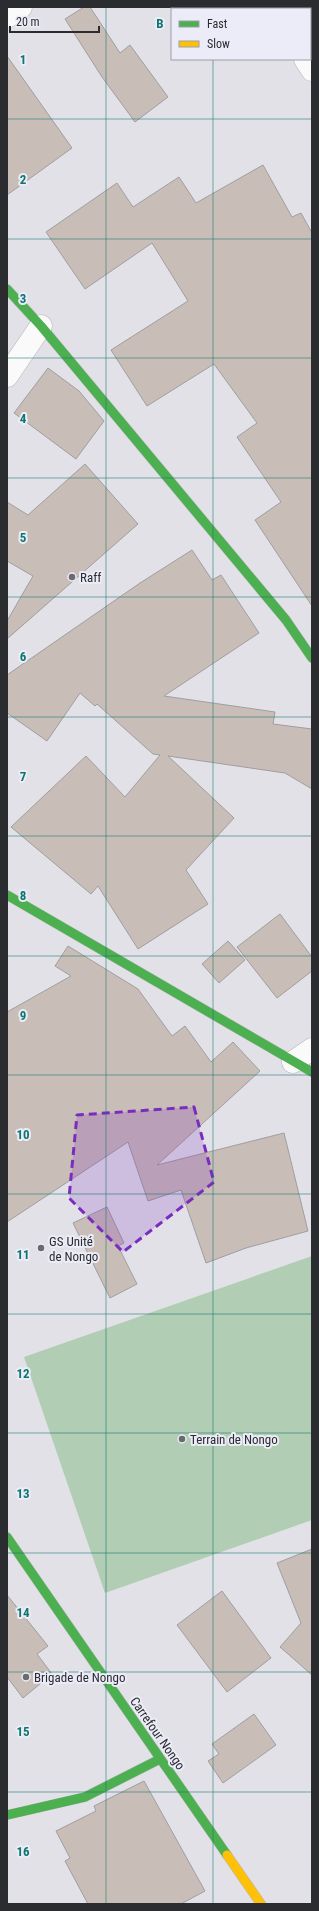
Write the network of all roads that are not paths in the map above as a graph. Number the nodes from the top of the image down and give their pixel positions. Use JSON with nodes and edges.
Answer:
{"nodes":[{"id":1,"x":21,"y":7,"type":"edge"},
{"id":2,"x":7,"y":17,"type":"edge"},
{"id":3,"x":306,"y":60,"type":"edge"},
{"id":4,"x":312,"y":70,"type":"edge"},
{"id":5,"x":7,"y":289,"type":"edge"},
{"id":6,"x":41,"y":326,"type":"junction"},
{"id":7,"x":7,"y":376,"type":"edge"},
{"id":8,"x":312,"y":658,"type":"edge"},
{"id":9,"x":7,"y":895,"type":"edge"},
{"id":10,"x":312,"y":1049,"type":"edge"},
{"id":11,"x":293,"y":1062,"type":"junction"},
{"id":12,"x":312,"y":1072,"type":"edge"},
{"id":13,"x":7,"y":1537,"type":"edge"},
{"id":14,"x":160,"y":1758,"type":"junction"},
{"id":15,"x":7,"y":1815,"type":"edge"},
{"id":16,"x":261,"y":1904,"type":"edge"}],
"edges":[{"from":1,"to":2,"type":"street"},
{"from":3,"to":4,"type":"street"},
{"from":5,"to":6,"type":"street"},
{"from":6,"to":7,"type":"street"},
{"from":6,"to":8,"type":"street"},
{"from":9,"to":11,"type":"street"},
{"from":10,"to":11,"type":"street"},
{"from":11,"to":12,"type":"street"},
{"from":13,"to":14,"type":"street","name":"Carrefour Nongo"},
{"from":14,"to":15,"type":"street"},
{"from":14,"to":16,"type":"street","name":"Carrefour Nongo"}]}
